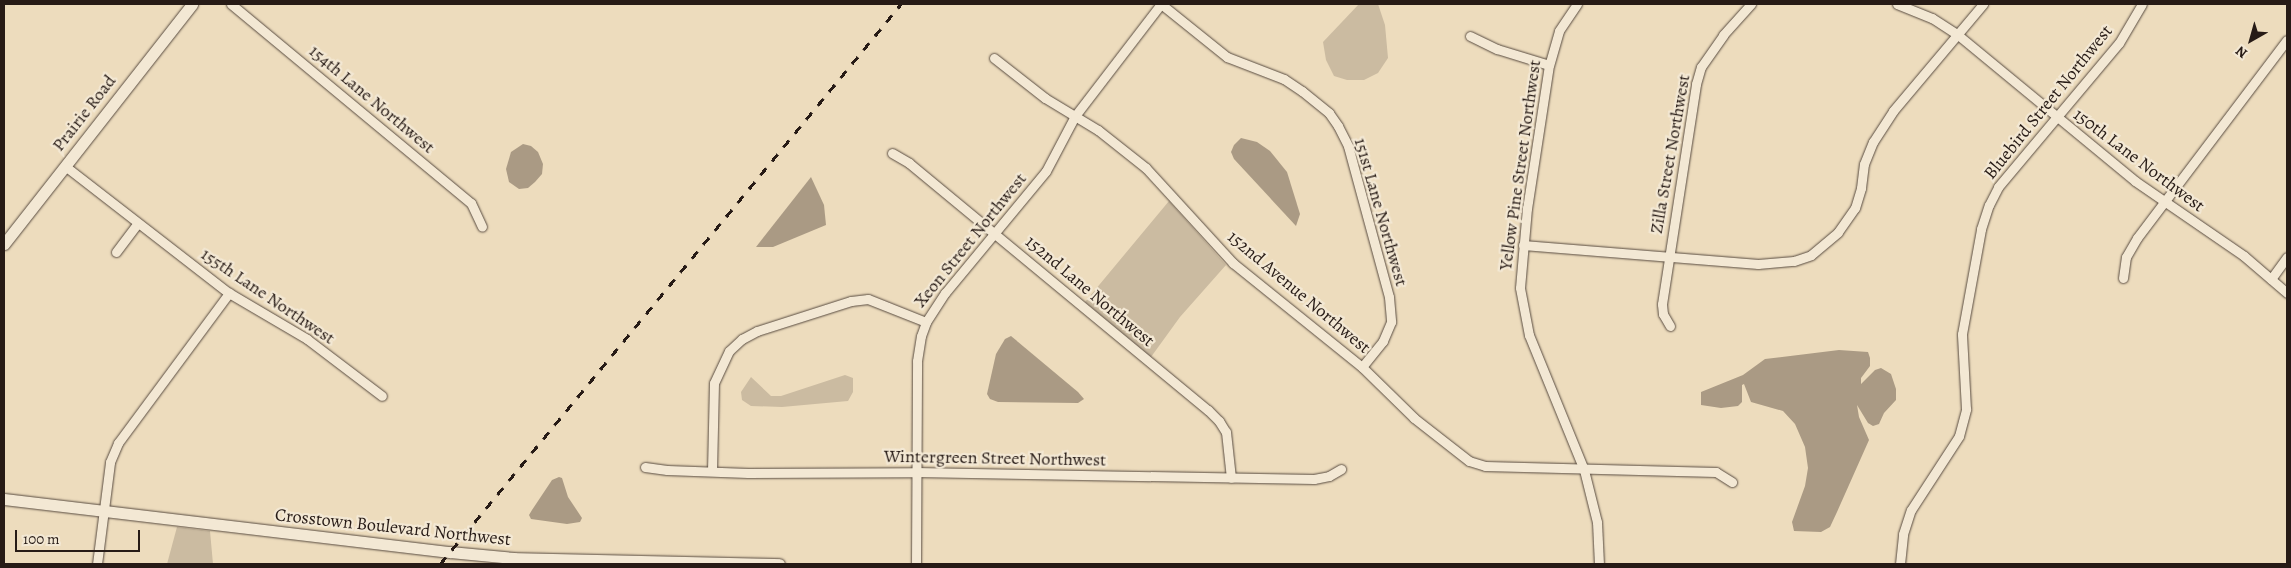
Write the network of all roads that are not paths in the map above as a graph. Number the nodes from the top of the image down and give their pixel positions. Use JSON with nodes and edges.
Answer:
{"nodes":[{"id":1,"x":192,"y":4,"type":"edge"},
{"id":2,"x":231,"y":4,"type":"edge"},
{"id":3,"x":1161,"y":4,"type":"edge"},
{"id":4,"x":1577,"y":4,"type":"edge"},
{"id":5,"x":1750,"y":4,"type":"edge"},
{"id":6,"x":1897,"y":4,"type":"edge"},
{"id":7,"x":1983,"y":4,"type":"edge"},
{"id":8,"x":2142,"y":4,"type":"edge"},
{"id":9,"x":1958,"y":35,"type":"junction"},
{"id":10,"x":1470,"y":36,"type":"dead end"},
{"id":11,"x":2287,"y":40,"type":"edge"},
{"id":12,"x":994,"y":58,"type":"dead end"},
{"id":13,"x":1549,"y":64,"type":"junction"},
{"id":14,"x":1075,"y":116,"type":"junction"},
{"id":15,"x":2058,"y":118,"type":"junction"},
{"id":16,"x":892,"y":153,"type":"dead end"},
{"id":17,"x":64,"y":166,"type":"junction"},
{"id":18,"x":2165,"y":203,"type":"junction"},
{"id":19,"x":138,"y":223,"type":"junction"},
{"id":20,"x":482,"y":227,"type":"dead end"},
{"id":21,"x":994,"y":233,"type":"junction"},
{"id":22,"x":4,"y":244,"type":"edge"},
{"id":23,"x":1523,"y":245,"type":"junction"},
{"id":24,"x":116,"y":252,"type":"dead end"},
{"id":25,"x":1669,"y":257,"type":"junction"},
{"id":26,"x":2287,"y":257,"type":"edge"},
{"id":27,"x":2123,"y":278,"type":"dead end"},
{"id":28,"x":2271,"y":279,"type":"junction"},
{"id":29,"x":229,"y":293,"type":"junction"},
{"id":30,"x":2287,"y":293,"type":"edge"},
{"id":31,"x":926,"y":322,"type":"junction"},
{"id":32,"x":1670,"y":326,"type":"dead end"},
{"id":33,"x":1362,"y":367,"type":"junction"},
{"id":34,"x":382,"y":396,"type":"dead end"},
{"id":35,"x":645,"y":467,"type":"dead end"},
{"id":36,"x":1342,"y":469,"type":"dead end"},
{"id":37,"x":1584,"y":470,"type":"junction"},
{"id":38,"x":712,"y":471,"type":"junction"},
{"id":39,"x":915,"y":472,"type":"junction"},
{"id":40,"x":1231,"y":478,"type":"junction"},
{"id":41,"x":1732,"y":482,"type":"dead end"},
{"id":42,"x":4,"y":499,"type":"edge"},
{"id":43,"x":103,"y":512,"type":"junction"},
{"id":44,"x":97,"y":564,"type":"edge"},
{"id":45,"x":779,"y":564,"type":"edge"},
{"id":46,"x":916,"y":564,"type":"edge"},
{"id":47,"x":1599,"y":564,"type":"edge"},
{"id":48,"x":1900,"y":564,"type":"edge"}],
"edges":[{"from":1,"to":17,"type":"street","name":"Prairie Road"},
{"from":2,"to":20,"type":"street","name":"154th Lane Northwest"},
{"from":3,"to":14,"type":"street","name":"Xeon Street Northwest"},
{"from":3,"to":33,"type":"street","name":"151st Lane Northwest"},
{"from":4,"to":13,"type":"street","name":"Yellow Pine Street Northwest"},
{"from":5,"to":25,"type":"street","name":"Zilla Street Northwest"},
{"from":6,"to":9,"type":"street","name":"150th Lane Northwest"},
{"from":7,"to":9,"type":"street"},
{"from":8,"to":15,"type":"street","name":"Bluebird Street Northwest"},
{"from":9,"to":15,"type":"street","name":"150th Lane Northwest"},
{"from":9,"to":25,"type":"street"},
{"from":10,"to":13,"type":"street"},
{"from":11,"to":18,"type":"street"},
{"from":12,"to":14,"type":"street","name":"152nd Avenue Northwest"},
{"from":13,"to":23,"type":"street","name":"Yellow Pine Street Northwest"},
{"from":14,"to":21,"type":"street","name":"Xeon Street Northwest"},
{"from":14,"to":33,"type":"street","name":"152nd Avenue Northwest"},
{"from":15,"to":18,"type":"street","name":"150th Lane Northwest"},
{"from":15,"to":48,"type":"street","name":"Bluebird Street Northwest"},
{"from":16,"to":21,"type":"street","name":"152nd Lane Northwest"},
{"from":17,"to":19,"type":"street","name":"155th Lane Northwest"},
{"from":17,"to":22,"type":"street","name":"Prairie Road"},
{"from":18,"to":27,"type":"street"},
{"from":18,"to":28,"type":"street","name":"150th Lane Northwest"},
{"from":19,"to":24,"type":"street"},
{"from":19,"to":29,"type":"street","name":"155th Lane Northwest"},
{"from":21,"to":31,"type":"street","name":"Xeon Street Northwest"},
{"from":21,"to":40,"type":"street","name":"152nd Lane Northwest"},
{"from":23,"to":25,"type":"street"},
{"from":23,"to":37,"type":"street","name":"Yellow Pine Street Northwest"},
{"from":25,"to":32,"type":"street","name":"Zilla Street Northwest"},
{"from":26,"to":28,"type":"street"},
{"from":28,"to":30,"type":"street","name":"150th Lane Northwest"},
{"from":29,"to":34,"type":"street","name":"155th Lane Northwest"},
{"from":29,"to":43,"type":"street"},
{"from":31,"to":38,"type":"street"},
{"from":31,"to":39,"type":"street","name":"Xeon Street Northwest"},
{"from":33,"to":37,"type":"street","name":"152nd Avenue Northwest"},
{"from":35,"to":38,"type":"street","name":"Wintergreen Street Northwest"},
{"from":36,"to":40,"type":"street","name":"Wintergreen Street Northwest"},
{"from":37,"to":41,"type":"street"},
{"from":37,"to":47,"type":"street","name":"Yellow Pine Street Northwest"},
{"from":38,"to":39,"type":"street","name":"Wintergreen Street Northwest"},
{"from":39,"to":40,"type":"street","name":"Wintergreen Street Northwest"},
{"from":39,"to":46,"type":"street","name":"Xeon Street Northwest"},
{"from":42,"to":43,"type":"street","name":"Crosstown Boulevard Northwest"},
{"from":43,"to":44,"type":"street"},
{"from":43,"to":45,"type":"street","name":"Crosstown Boulevard Northwest"}]}
